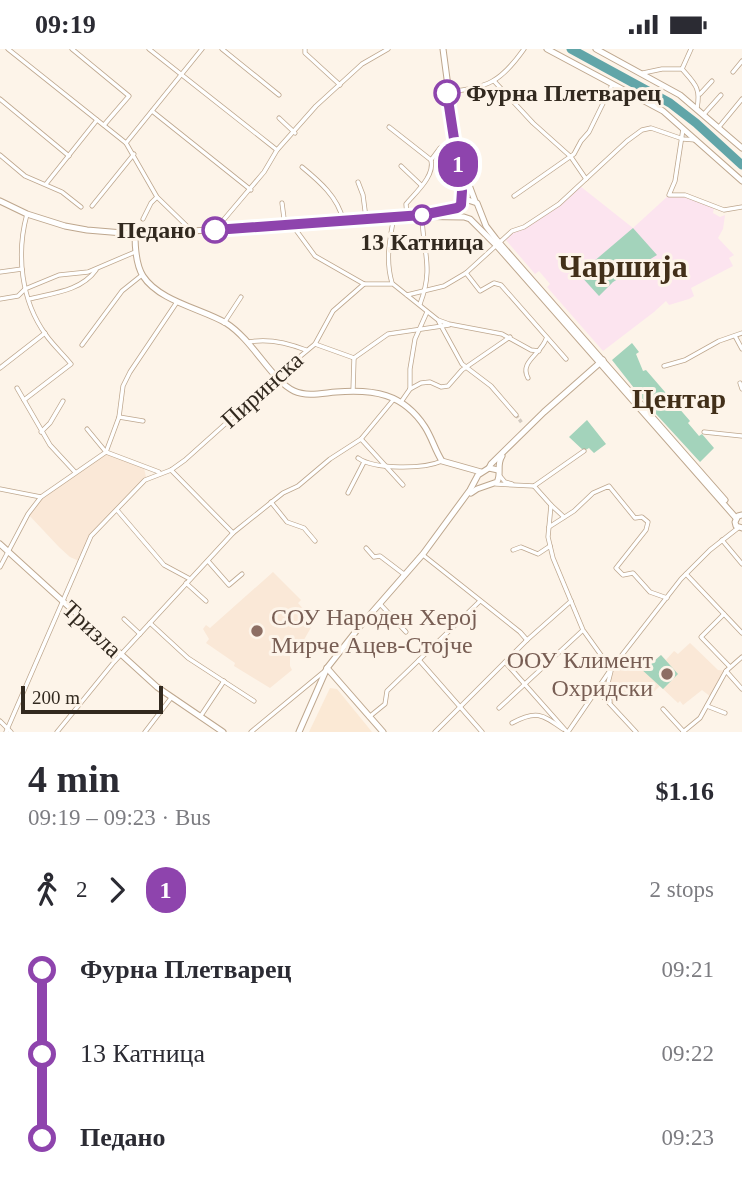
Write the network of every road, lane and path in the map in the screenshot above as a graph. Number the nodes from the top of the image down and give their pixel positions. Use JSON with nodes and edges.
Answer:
{"nodes":[{"id":1,"x":8,"y":49,"type":"edge"},
{"id":2,"x":72,"y":49,"type":"edge"},
{"id":3,"x":149,"y":49,"type":"edge"},
{"id":4,"x":202,"y":49,"type":"edge"},
{"id":5,"x":222,"y":49,"type":"edge"},
{"id":6,"x":305,"y":49,"type":"edge"},
{"id":7,"x":374,"y":49,"type":"edge"},
{"id":8,"x":388,"y":49,"type":"edge"},
{"id":9,"x":524,"y":49,"type":"edge"},
{"id":10,"x":547,"y":49,"type":"edge"},
{"id":11,"x":596,"y":49,"type":"edge"},
{"id":12,"x":691,"y":49,"type":"edge"},
{"id":13,"x":442,"y":51,"type":"edge"},
{"id":14,"x":381,"y":53,"type":"junction"},
{"id":15,"x":742,"y":61,"type":"edge"},
{"id":16,"x":682,"y":69,"type":"junction"},
{"id":17,"x":733,"y":72,"type":"dead end"},
{"id":18,"x":641,"y":74,"type":"junction"},
{"id":19,"x":182,"y":76,"type":"junction"},
{"id":20,"x":494,"y":81,"type":"junction"},
{"id":21,"x":712,"y":81,"type":"dead end"},
{"id":22,"x":613,"y":83,"type":"junction"},
{"id":23,"x":340,"y":86,"type":"junction"},
{"id":24,"x":447,"y":93,"type":"junction"},
{"id":25,"x":279,"y":95,"type":"dead end"},
{"id":26,"x":700,"y":95,"type":"junction"},
{"id":27,"x":721,"y":95,"type":"dead end"},
{"id":28,"x":0,"y":99,"type":"edge"},
{"id":29,"x":742,"y":99,"type":"edge"},
{"id":30,"x":697,"y":108,"type":"junction"},
{"id":31,"x":152,"y":111,"type":"junction"},
{"id":32,"x":704,"y":114,"type":"junction"},
{"id":33,"x":279,"y":118,"type":"dead end"},
{"id":34,"x":97,"y":120,"type":"junction"},
{"id":35,"x":104,"y":125,"type":"junction"},
{"id":36,"x":389,"y":127,"type":"dead end"},
{"id":37,"x":683,"y":127,"type":"junction"},
{"id":38,"x":718,"y":129,"type":"junction"},
{"id":39,"x":295,"y":133,"type":"junction"},
{"id":40,"x":683,"y":139,"type":"junction"},
{"id":41,"x":698,"y":140,"type":"junction"},
{"id":42,"x":126,"y":143,"type":"junction"},
{"id":43,"x":456,"y":148,"type":"junction"},
{"id":44,"x":742,"y":148,"type":"edge"},
{"id":45,"x":277,"y":150,"type":"junction"},
{"id":46,"x":134,"y":154,"type":"junction"},
{"id":47,"x":0,"y":155,"type":"edge"},
{"id":48,"x":69,"y":156,"type":"junction"},
{"id":49,"x":571,"y":157,"type":"junction"},
{"id":50,"x":431,"y":160,"type":"junction"},
{"id":51,"x":401,"y":166,"type":"dead end"},
{"id":52,"x":302,"y":167,"type":"dead end"},
{"id":53,"x":586,"y":179,"type":"junction"},
{"id":54,"x":742,"y":181,"type":"edge"},
{"id":55,"x":358,"y":182,"type":"dead end"},
{"id":56,"x":46,"y":184,"type":"junction"},
{"id":57,"x":421,"y":185,"type":"junction"},
{"id":58,"x":251,"y":190,"type":"junction"},
{"id":59,"x":514,"y":196,"type":"dead end"},
{"id":60,"x":157,"y":197,"type":"junction"},
{"id":61,"x":0,"y":201,"type":"edge"},
{"id":62,"x":475,"y":201,"type":"junction"},
{"id":63,"x":282,"y":203,"type":"dead end"},
{"id":64,"x":461,"y":205,"type":"junction"},
{"id":65,"x":92,"y":206,"type":"dead end"},
{"id":66,"x":81,"y":207,"type":"dead end"},
{"id":67,"x":742,"y":208,"type":"edge"},
{"id":68,"x":479,"y":209,"type":"junction"},
{"id":69,"x":27,"y":214,"type":"junction"},
{"id":70,"x":422,"y":215,"type":"junction"},
{"id":71,"x":394,"y":216,"type":"junction"},
{"id":72,"x":407,"y":216,"type":"junction"},
{"id":73,"x":366,"y":218,"type":"junction"},
{"id":74,"x":467,"y":218,"type":"junction"},
{"id":75,"x":143,"y":219,"type":"dead end"},
{"id":76,"x":343,"y":220,"type":"junction"},
{"id":77,"x":293,"y":225,"type":"junction"},
{"id":78,"x":285,"y":226,"type":"junction"},
{"id":79,"x":215,"y":230,"type":"junction"},
{"id":80,"x":193,"y":232,"type":"junction"},
{"id":81,"x":135,"y":234,"type":"junction"},
{"id":82,"x":499,"y":245,"type":"junction"},
{"id":83,"x":136,"y":251,"type":"junction"},
{"id":84,"x":97,"y":268,"type":"junction"},
{"id":85,"x":22,"y":269,"type":"junction"},
{"id":86,"x":0,"y":272,"type":"edge"},
{"id":87,"x":466,"y":273,"type":"junction"},
{"id":88,"x":142,"y":275,"type":"junction"},
{"id":89,"x":364,"y":284,"type":"junction"},
{"id":90,"x":393,"y":284,"type":"junction"},
{"id":91,"x":25,"y":289,"type":"junction"},
{"id":92,"x":426,"y":289,"type":"junction"},
{"id":93,"x":407,"y":295,"type":"junction"},
{"id":94,"x":241,"y":297,"type":"dead end"},
{"id":95,"x":6,"y":298,"type":"junction"},
{"id":96,"x":0,"y":299,"type":"edge"},
{"id":97,"x":29,"y":299,"type":"junction"},
{"id":98,"x":177,"y":302,"type":"junction"},
{"id":99,"x":420,"y":304,"type":"junction"},
{"id":100,"x":0,"y":305,"type":"edge"},
{"id":101,"x":427,"y":312,"type":"junction"},
{"id":102,"x":438,"y":320,"type":"junction"},
{"id":103,"x":224,"y":323,"type":"junction"},
{"id":104,"x":449,"y":324,"type":"junction"},
{"id":105,"x":441,"y":325,"type":"junction"},
{"id":106,"x":417,"y":331,"type":"junction"},
{"id":107,"x":742,"y":333,"type":"edge"},
{"id":108,"x":45,"y":334,"type":"junction"},
{"id":109,"x":544,"y":336,"type":"junction"},
{"id":110,"x":735,"y":336,"type":"junction"},
{"id":111,"x":510,"y":337,"type":"junction"},
{"id":112,"x":249,"y":342,"type":"junction"},
{"id":113,"x":315,"y":344,"type":"junction"},
{"id":114,"x":82,"y":345,"type":"dead end"},
{"id":115,"x":742,"y":349,"type":"edge"},
{"id":116,"x":306,"y":350,"type":"junction"},
{"id":117,"x":539,"y":351,"type":"junction"},
{"id":118,"x":354,"y":358,"type":"junction"},
{"id":119,"x":566,"y":359,"type":"dead end"},
{"id":120,"x":601,"y":362,"type":"junction"},
{"id":121,"x":664,"y":366,"type":"dead end"},
{"id":122,"x":469,"y":367,"type":"junction"},
{"id":123,"x":0,"y":368,"type":"edge"},
{"id":124,"x":276,"y":375,"type":"junction"},
{"id":125,"x":528,"y":378,"type":"dead end"},
{"id":126,"x":17,"y":388,"type":"dead end"},
{"id":127,"x":410,"y":389,"type":"junction"},
{"id":128,"x":354,"y":391,"type":"junction"},
{"id":129,"x":24,"y":400,"type":"junction"},
{"id":130,"x":63,"y":401,"type":"dead end"},
{"id":131,"x":397,"y":401,"type":"junction"},
{"id":132,"x":516,"y":415,"type":"tunnel mouth"},
{"id":133,"x":119,"y":417,"type":"junction"},
{"id":134,"x":143,"y":421,"type":"dead end"},
{"id":135,"x":522,"y":423,"type":"tunnel mouth"},
{"id":136,"x":528,"y":428,"type":"junction"},
{"id":137,"x":87,"y":429,"type":"dead end"},
{"id":138,"x":41,"y":432,"type":"junction"},
{"id":139,"x":704,"y":432,"type":"dead end"},
{"id":140,"x":742,"y":436,"type":"edge"},
{"id":141,"x":361,"y":439,"type":"junction"},
{"id":142,"x":505,"y":451,"type":"junction"},
{"id":143,"x":584,"y":451,"type":"dead end"},
{"id":144,"x":106,"y":452,"type":"junction"},
{"id":145,"x":358,"y":458,"type":"dead end"},
{"id":146,"x":442,"y":461,"type":"junction"},
{"id":147,"x":364,"y":462,"type":"junction"},
{"id":148,"x":385,"y":466,"type":"junction"},
{"id":149,"x":465,"y":467,"type":"junction"},
{"id":150,"x":144,"y":468,"type":"junction"},
{"id":151,"x":489,"y":468,"type":"junction"},
{"id":152,"x":171,"y":470,"type":"junction"},
{"id":153,"x":75,"y":472,"type":"junction"},
{"id":154,"x":161,"y":472,"type":"junction"},
{"id":155,"x":481,"y":472,"type":"junction"},
{"id":156,"x":499,"y":473,"type":"junction"},
{"id":157,"x":475,"y":479,"type":"junction"},
{"id":158,"x":145,"y":481,"type":"junction"},
{"id":159,"x":494,"y":484,"type":"junction"},
{"id":160,"x":514,"y":484,"type":"junction"},
{"id":161,"x":403,"y":485,"type":"dead end"},
{"id":162,"x":482,"y":486,"type":"junction"},
{"id":163,"x":534,"y":486,"type":"junction"},
{"id":164,"x":0,"y":489,"type":"edge"},
{"id":165,"x":348,"y":493,"type":"dead end"},
{"id":166,"x":41,"y":497,"type":"junction"},
{"id":167,"x":271,"y":502,"type":"junction"},
{"id":168,"x":551,"y":505,"type":"junction"},
{"id":169,"x":457,"y":506,"type":"junction"},
{"id":170,"x":117,"y":510,"type":"junction"},
{"id":171,"x":564,"y":517,"type":"junction"},
{"id":172,"x":739,"y":521,"type":"edge"},
{"id":173,"x":549,"y":527,"type":"junction"},
{"id":174,"x":233,"y":533,"type":"junction"},
{"id":175,"x":722,"y":540,"type":"junction"},
{"id":176,"x":315,"y":541,"type":"dead end"},
{"id":177,"x":0,"y":544,"type":"edge"},
{"id":178,"x":550,"y":546,"type":"junction"},
{"id":179,"x":366,"y":548,"type":"dead end"},
{"id":180,"x":513,"y":550,"type":"dead end"},
{"id":181,"x":8,"y":551,"type":"junction"},
{"id":182,"x":423,"y":554,"type":"junction"},
{"id":183,"x":208,"y":561,"type":"junction"},
{"id":184,"x":742,"y":564,"type":"edge"},
{"id":185,"x":0,"y":567,"type":"edge"},
{"id":186,"x":242,"y":574,"type":"dead end"},
{"id":187,"x":686,"y":574,"type":"junction"},
{"id":188,"x":405,"y":575,"type":"junction"},
{"id":189,"x":188,"y":581,"type":"junction"},
{"id":190,"x":667,"y":598,"type":"junction"},
{"id":191,"x":62,"y":600,"type":"junction"},
{"id":192,"x":206,"y":601,"type":"dead end"},
{"id":193,"x":480,"y":601,"type":"junction"},
{"id":194,"x":571,"y":601,"type":"junction"},
{"id":195,"x":380,"y":604,"type":"junction"},
{"id":196,"x":724,"y":613,"type":"junction"},
{"id":197,"x":124,"y":619,"type":"dead end"},
{"id":198,"x":149,"y":623,"type":"junction"},
{"id":199,"x":583,"y":631,"type":"junction"},
{"id":200,"x":406,"y":632,"type":"dead end"},
{"id":201,"x":742,"y":632,"type":"edge"},
{"id":202,"x":140,"y":634,"type":"junction"},
{"id":203,"x":527,"y":640,"type":"junction"},
{"id":204,"x":121,"y":655,"type":"junction"},
{"id":205,"x":742,"y":657,"type":"edge"},
{"id":206,"x":418,"y":659,"type":"junction"},
{"id":207,"x":505,"y":662,"type":"junction"},
{"id":208,"x":327,"y":669,"type":"junction"},
{"id":209,"x":611,"y":669,"type":"junction"},
{"id":210,"x":728,"y":669,"type":"junction"},
{"id":211,"x":224,"y":681,"type":"junction"},
{"id":212,"x":525,"y":684,"type":"junction"},
{"id":213,"x":742,"y":689,"type":"edge"},
{"id":214,"x":597,"y":690,"type":"junction"},
{"id":215,"x":171,"y":698,"type":"junction"},
{"id":216,"x":254,"y":701,"type":"dead end"},
{"id":217,"x":611,"y":704,"type":"junction"},
{"id":218,"x":707,"y":706,"type":"junction"},
{"id":219,"x":459,"y":708,"type":"junction"},
{"id":220,"x":499,"y":708,"type":"dead end"},
{"id":221,"x":663,"y":709,"type":"dead end"},
{"id":222,"x":725,"y":713,"type":"dead end"},
{"id":223,"x":200,"y":717,"type":"junction"},
{"id":224,"x":369,"y":717,"type":"junction"},
{"id":225,"x":0,"y":721,"type":"edge"},
{"id":226,"x":512,"y":723,"type":"dead end"},
{"id":227,"x":8,"y":731,"type":"edge"},
{"id":228,"x":57,"y":732,"type":"edge"},
{"id":229,"x":145,"y":732,"type":"edge"},
{"id":230,"x":223,"y":732,"type":"edge"},
{"id":231,"x":251,"y":732,"type":"edge"},
{"id":232,"x":299,"y":732,"type":"edge"},
{"id":233,"x":383,"y":732,"type":"edge"},
{"id":234,"x":435,"y":732,"type":"edge"},
{"id":235,"x":482,"y":732,"type":"edge"},
{"id":236,"x":568,"y":732,"type":"edge"},
{"id":237,"x":636,"y":732,"type":"edge"},
{"id":238,"x":684,"y":732,"type":"edge"}],
"edges":[{"from":1,"to":34,"type":"street"},
{"from":2,"to":35,"type":"street"},
{"from":3,"to":19,"type":"street"},
{"from":4,"to":19,"type":"street"},
{"from":5,"to":25,"type":"street"},
{"from":6,"to":23,"type":"street"},
{"from":7,"to":14,"type":"street"},
{"from":8,"to":14,"type":"street"},
{"from":9,"to":20,"type":"street"},
{"from":10,"to":22,"type":"street"},
{"from":11,"to":18,"type":"street"},
{"from":12,"to":16,"type":"street"},
{"from":13,"to":24,"type":"street"},
{"from":14,"to":23,"type":"street"},
{"from":15,"to":17,"type":"street"},
{"from":16,"to":18,"type":"street"},
{"from":16,"to":26,"type":"street"},
{"from":18,"to":30,"type":"street"},
{"from":19,"to":31,"type":"street"},
{"from":19,"to":45,"type":"street"},
{"from":20,"to":24,"type":"street"},
{"from":20,"to":49,"type":"street"},
{"from":21,"to":26,"type":"street"},
{"from":22,"to":37,"type":"street"},
{"from":22,"to":49,"type":"street"},
{"from":23,"to":39,"type":"street"},
{"from":24,"to":43,"type":"street"},
{"from":26,"to":30,"type":"street"},
{"from":27,"to":32,"type":"street"},
{"from":28,"to":48,"type":"street"},
{"from":29,"to":38,"type":"street"},
{"from":30,"to":32,"type":"street"},
{"from":31,"to":42,"type":"street"},
{"from":31,"to":58,"type":"street"},
{"from":32,"to":38,"type":"street"},
{"from":33,"to":39,"type":"street"},
{"from":34,"to":35,"type":"street"},
{"from":34,"to":48,"type":"street"},
{"from":35,"to":42,"type":"street"},
{"from":36,"to":50,"type":"street"},
{"from":37,"to":40,"type":"street"},
{"from":37,"to":41,"type":"street"},
{"from":38,"to":44,"type":"street"},
{"from":39,"to":45,"type":"street"},
{"from":40,"to":41,"type":"street"},
{"from":40,"to":53,"type":"street"},
{"from":40,"to":67,"type":"street"},
{"from":41,"to":54,"type":"street"},
{"from":42,"to":46,"type":"street"},
{"from":43,"to":50,"type":"street"},
{"from":43,"to":62,"type":"street"},
{"from":43,"to":64,"type":"street"},
{"from":45,"to":58,"type":"street"},
{"from":46,"to":60,"type":"street"},
{"from":46,"to":65,"type":"street"},
{"from":47,"to":56,"type":"street"},
{"from":48,"to":56,"type":"street"},
{"from":49,"to":53,"type":"street"},
{"from":49,"to":59,"type":"street"},
{"from":50,"to":57,"type":"street"},
{"from":51,"to":57,"type":"street"},
{"from":52,"to":76,"type":"street"},
{"from":53,"to":82,"type":"street"},
{"from":55,"to":73,"type":"street"},
{"from":56,"to":66,"type":"street"},
{"from":57,"to":72,"type":"street"},
{"from":58,"to":79,"type":"street"},
{"from":60,"to":75,"type":"street"},
{"from":60,"to":80,"type":"street"},
{"from":61,"to":69,"type":"street"},
{"from":62,"to":64,"type":"street"},
{"from":62,"to":68,"type":"street"},
{"from":63,"to":78,"type":"street"},
{"from":64,"to":70,"type":"street"},
{"from":64,"to":74,"type":"street"},
{"from":68,"to":74,"type":"street"},
{"from":68,"to":82,"type":"street"},
{"from":69,"to":81,"type":"street"},
{"from":69,"to":85,"type":"street"},
{"from":70,"to":72,"type":"street"},
{"from":70,"to":74,"type":"street"},
{"from":70,"to":92,"type":"street"},
{"from":71,"to":72,"type":"street"},
{"from":71,"to":73,"type":"street"},
{"from":71,"to":90,"type":"street"},
{"from":73,"to":76,"type":"street"},
{"from":74,"to":82,"type":"street"},
{"from":76,"to":77,"type":"street"},
{"from":77,"to":78,"type":"street"},
{"from":77,"to":89,"type":"street"},
{"from":78,"to":79,"type":"street"},
{"from":79,"to":80,"type":"street"},
{"from":80,"to":81,"type":"street"},
{"from":81,"to":83,"type":"street"},
{"from":82,"to":87,"type":"street"},
{"from":82,"to":120,"type":"street"},
{"from":83,"to":84,"type":"street"},
{"from":83,"to":88,"type":"street"},
{"from":84,"to":91,"type":"street"},
{"from":84,"to":97,"type":"street"},
{"from":85,"to":86,"type":"street"},
{"from":85,"to":91,"type":"street"},
{"from":87,"to":92,"type":"street"},
{"from":87,"to":109,"type":"street"},
{"from":88,"to":98,"type":"street"},
{"from":88,"to":114,"type":"street"},
{"from":89,"to":90,"type":"street"},
{"from":89,"to":113,"type":"street","name":"Пиринска"},
{"from":90,"to":93,"type":"street"},
{"from":91,"to":95,"type":"street"},
{"from":91,"to":97,"type":"street"},
{"from":92,"to":93,"type":"street"},
{"from":92,"to":99,"type":"street"},
{"from":93,"to":99,"type":"street"},
{"from":94,"to":103,"type":"street"},
{"from":95,"to":96,"type":"street"},
{"from":95,"to":100,"type":"street"},
{"from":97,"to":108,"type":"street"},
{"from":98,"to":103,"type":"street"},
{"from":98,"to":133,"type":"street"},
{"from":99,"to":101,"type":"street"},
{"from":101,"to":102,"type":"street"},
{"from":101,"to":106,"type":"street"},
{"from":102,"to":104,"type":"street"},
{"from":102,"to":105,"type":"street"},
{"from":103,"to":112,"type":"street"},
{"from":104,"to":105,"type":"street"},
{"from":104,"to":111,"type":"street"},
{"from":105,"to":106,"type":"street"},
{"from":105,"to":122,"type":"street"},
{"from":106,"to":118,"type":"street"},
{"from":106,"to":127,"type":"street"},
{"from":107,"to":110,"type":"street"},
{"from":108,"to":123,"type":"street"},
{"from":108,"to":129,"type":"street"},
{"from":109,"to":117,"type":"street"},
{"from":109,"to":119,"type":"street"},
{"from":110,"to":115,"type":"street"},
{"from":110,"to":121,"type":"street"},
{"from":111,"to":117,"type":"street"},
{"from":111,"to":122,"type":"street"},
{"from":112,"to":116,"type":"street"},
{"from":112,"to":124,"type":"street"},
{"from":113,"to":116,"type":"street","name":"Пиринска"},
{"from":113,"to":118,"type":"street"},
{"from":116,"to":124,"type":"street","name":"Пиринска"},
{"from":117,"to":125,"type":"street"},
{"from":118,"to":128,"type":"street"},
{"from":120,"to":136,"type":"street"},
{"from":120,"to":172,"type":"street"},
{"from":122,"to":127,"type":"street"},
{"from":122,"to":132,"type":"street"},
{"from":124,"to":128,"type":"street"},
{"from":124,"to":152,"type":"street","name":"Пиринска"},
{"from":126,"to":129,"type":"street"},
{"from":127,"to":131,"type":"street"},
{"from":128,"to":131,"type":"street"},
{"from":129,"to":138,"type":"street"},
{"from":130,"to":138,"type":"street"},
{"from":131,"to":141,"type":"street"},
{"from":131,"to":146,"type":"street"},
{"from":133,"to":134,"type":"street"},
{"from":133,"to":144,"type":"street"},
{"from":135,"to":136,"type":"street"},
{"from":136,"to":142,"type":"street"},
{"from":137,"to":144,"type":"street"},
{"from":138,"to":153,"type":"street"},
{"from":139,"to":140,"type":"street"},
{"from":141,"to":148,"type":"street"},
{"from":141,"to":167,"type":"street"},
{"from":142,"to":151,"type":"street"},
{"from":142,"to":156,"type":"street"},
{"from":143,"to":163,"type":"street"},
{"from":144,"to":150,"type":"street","name":"Пиринска"},
{"from":144,"to":153,"type":"street"},
{"from":145,"to":147,"type":"street"},
{"from":146,"to":148,"type":"street"},
{"from":146,"to":149,"type":"street"},
{"from":147,"to":148,"type":"street"},
{"from":147,"to":165,"type":"street"},
{"from":148,"to":161,"type":"street"},
{"from":149,"to":155,"type":"street"},
{"from":149,"to":157,"type":"street"},
{"from":150,"to":154,"type":"street","name":"Пиринска"},
{"from":150,"to":158,"type":"street"},
{"from":151,"to":155,"type":"street"},
{"from":151,"to":156,"type":"street"},
{"from":152,"to":154,"type":"street","name":"Пиринска"},
{"from":152,"to":174,"type":"street"},
{"from":153,"to":166,"type":"street"},
{"from":154,"to":158,"type":"street"},
{"from":155,"to":157,"type":"street"},
{"from":156,"to":159,"type":"street"},
{"from":156,"to":160,"type":"street"},
{"from":157,"to":162,"type":"street"},
{"from":157,"to":169,"type":"street"},
{"from":158,"to":170,"type":"street"},
{"from":159,"to":160,"type":"street"},
{"from":159,"to":162,"type":"street"},
{"from":160,"to":163,"type":"street"},
{"from":162,"to":169,"type":"street"},
{"from":163,"to":168,"type":"street"},
{"from":164,"to":166,"type":"street"},
{"from":166,"to":181,"type":"street"},
{"from":167,"to":174,"type":"street"},
{"from":167,"to":176,"type":"street"},
{"from":168,"to":171,"type":"street"},
{"from":168,"to":173,"type":"street"},
{"from":169,"to":182,"type":"street"},
{"from":170,"to":189,"type":"street"},
{"from":170,"to":191,"type":"street"},
{"from":171,"to":173,"type":"street"},
{"from":171,"to":190,"type":"street"},
{"from":172,"to":175,"type":"street"},
{"from":173,"to":178,"type":"street"},
{"from":174,"to":183,"type":"street"},
{"from":175,"to":184,"type":"street"},
{"from":175,"to":187,"type":"street"},
{"from":177,"to":181,"type":"street","name":"Тризла"},
{"from":178,"to":180,"type":"street"},
{"from":178,"to":194,"type":"street"},
{"from":179,"to":188,"type":"street"},
{"from":181,"to":185,"type":"street"},
{"from":181,"to":191,"type":"street","name":"Тризла"},
{"from":182,"to":188,"type":"street"},
{"from":182,"to":193,"type":"street"},
{"from":183,"to":186,"type":"street"},
{"from":183,"to":189,"type":"street"},
{"from":187,"to":190,"type":"street"},
{"from":187,"to":196,"type":"street"},
{"from":188,"to":195,"type":"street"},
{"from":189,"to":192,"type":"street"},
{"from":189,"to":198,"type":"street"},
{"from":190,"to":209,"type":"street"},
{"from":191,"to":204,"type":"street","name":"Тризла"},
{"from":191,"to":227,"type":"street"},
{"from":193,"to":203,"type":"street"},
{"from":193,"to":206,"type":"street"},
{"from":194,"to":199,"type":"street"},
{"from":194,"to":203,"type":"street"},
{"from":195,"to":200,"type":"street"},
{"from":195,"to":208,"type":"street"},
{"from":196,"to":201,"type":"street"},
{"from":196,"to":210,"type":"street"},
{"from":197,"to":202,"type":"street"},
{"from":198,"to":202,"type":"street"},
{"from":198,"to":211,"type":"street"},
{"from":199,"to":209,"type":"street"},
{"from":199,"to":212,"type":"street"},
{"from":202,"to":204,"type":"street"},
{"from":203,"to":207,"type":"street"},
{"from":204,"to":215,"type":"street","name":"Тризла"},
{"from":204,"to":228,"type":"street"},
{"from":205,"to":210,"type":"street"},
{"from":206,"to":219,"type":"street"},
{"from":206,"to":224,"type":"street"},
{"from":207,"to":212,"type":"street"},
{"from":207,"to":219,"type":"street"},
{"from":208,"to":224,"type":"street"},
{"from":208,"to":231,"type":"street"},
{"from":208,"to":232,"type":"street"},
{"from":209,"to":214,"type":"street"},
{"from":209,"to":217,"type":"street"},
{"from":210,"to":213,"type":"street"},
{"from":210,"to":218,"type":"street"},
{"from":211,"to":216,"type":"street"},
{"from":211,"to":223,"type":"street"},
{"from":212,"to":220,"type":"street"},
{"from":212,"to":236,"type":"street"},
{"from":214,"to":217,"type":"street"},
{"from":214,"to":236,"type":"street"},
{"from":215,"to":223,"type":"street","name":"Тризла"},
{"from":215,"to":229,"type":"street"},
{"from":217,"to":237,"type":"street"},
{"from":218,"to":222,"type":"street"},
{"from":218,"to":238,"type":"street"},
{"from":219,"to":234,"type":"street"},
{"from":219,"to":235,"type":"street"},
{"from":221,"to":238,"type":"street"},
{"from":223,"to":230,"type":"street","name":"Тризла"},
{"from":224,"to":233,"type":"street"},
{"from":225,"to":227,"type":"street"},
{"from":226,"to":236,"type":"street"}]}
